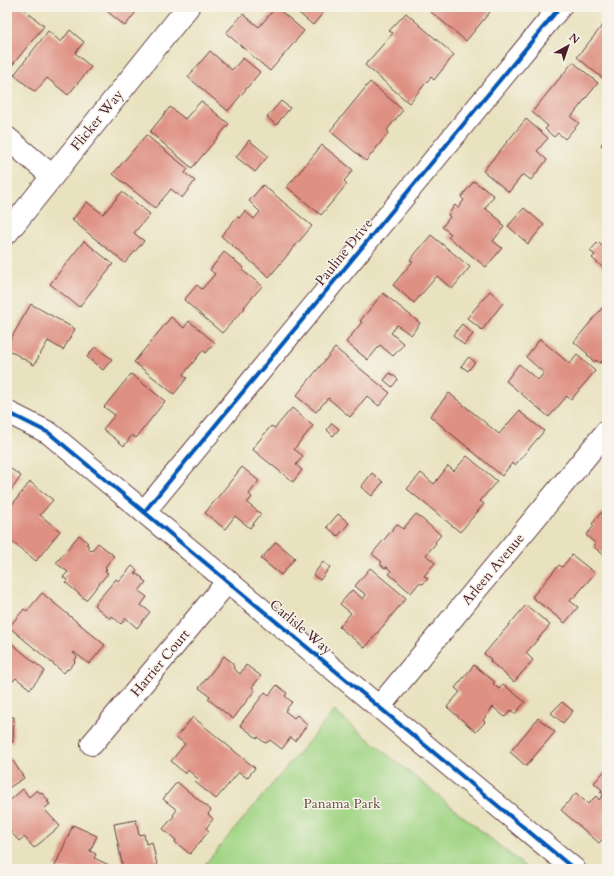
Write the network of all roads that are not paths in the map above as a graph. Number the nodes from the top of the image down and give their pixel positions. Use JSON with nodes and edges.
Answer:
{"nodes":[{"id":1,"x":188,"y":7,"type":"edge"},
{"id":2,"x":560,"y":7,"type":"edge"},
{"id":3,"x":7,"y":138,"type":"edge"},
{"id":4,"x":52,"y":176,"type":"junction"},
{"id":5,"x":7,"y":233,"type":"edge"},
{"id":6,"x":7,"y":412,"type":"edge"},
{"id":7,"x":607,"y":431,"type":"edge"},
{"id":8,"x":144,"y":512,"type":"junction"},
{"id":9,"x":228,"y":581,"type":"junction"},
{"id":10,"x":379,"y":707,"type":"junction"},
{"id":11,"x":92,"y":744,"type":"dead end"},
{"id":12,"x":574,"y":869,"type":"edge"}],
"edges":[{"from":1,"to":4,"type":"street","name":"Flicker Way"},
{"from":2,"to":8,"type":"street","name":"Pauline Drive"},
{"from":3,"to":4,"type":"street"},
{"from":4,"to":5,"type":"street","name":"Flicker Way"},
{"from":6,"to":8,"type":"street","name":"Carlisle Way"},
{"from":7,"to":10,"type":"street","name":"Arleen Avenue"},
{"from":8,"to":9,"type":"street","name":"Carlisle Way"},
{"from":9,"to":10,"type":"street","name":"Carlisle Way"},
{"from":9,"to":11,"type":"street","name":"Harrier Court"},
{"from":10,"to":12,"type":"street","name":"Carlisle Way"}]}
